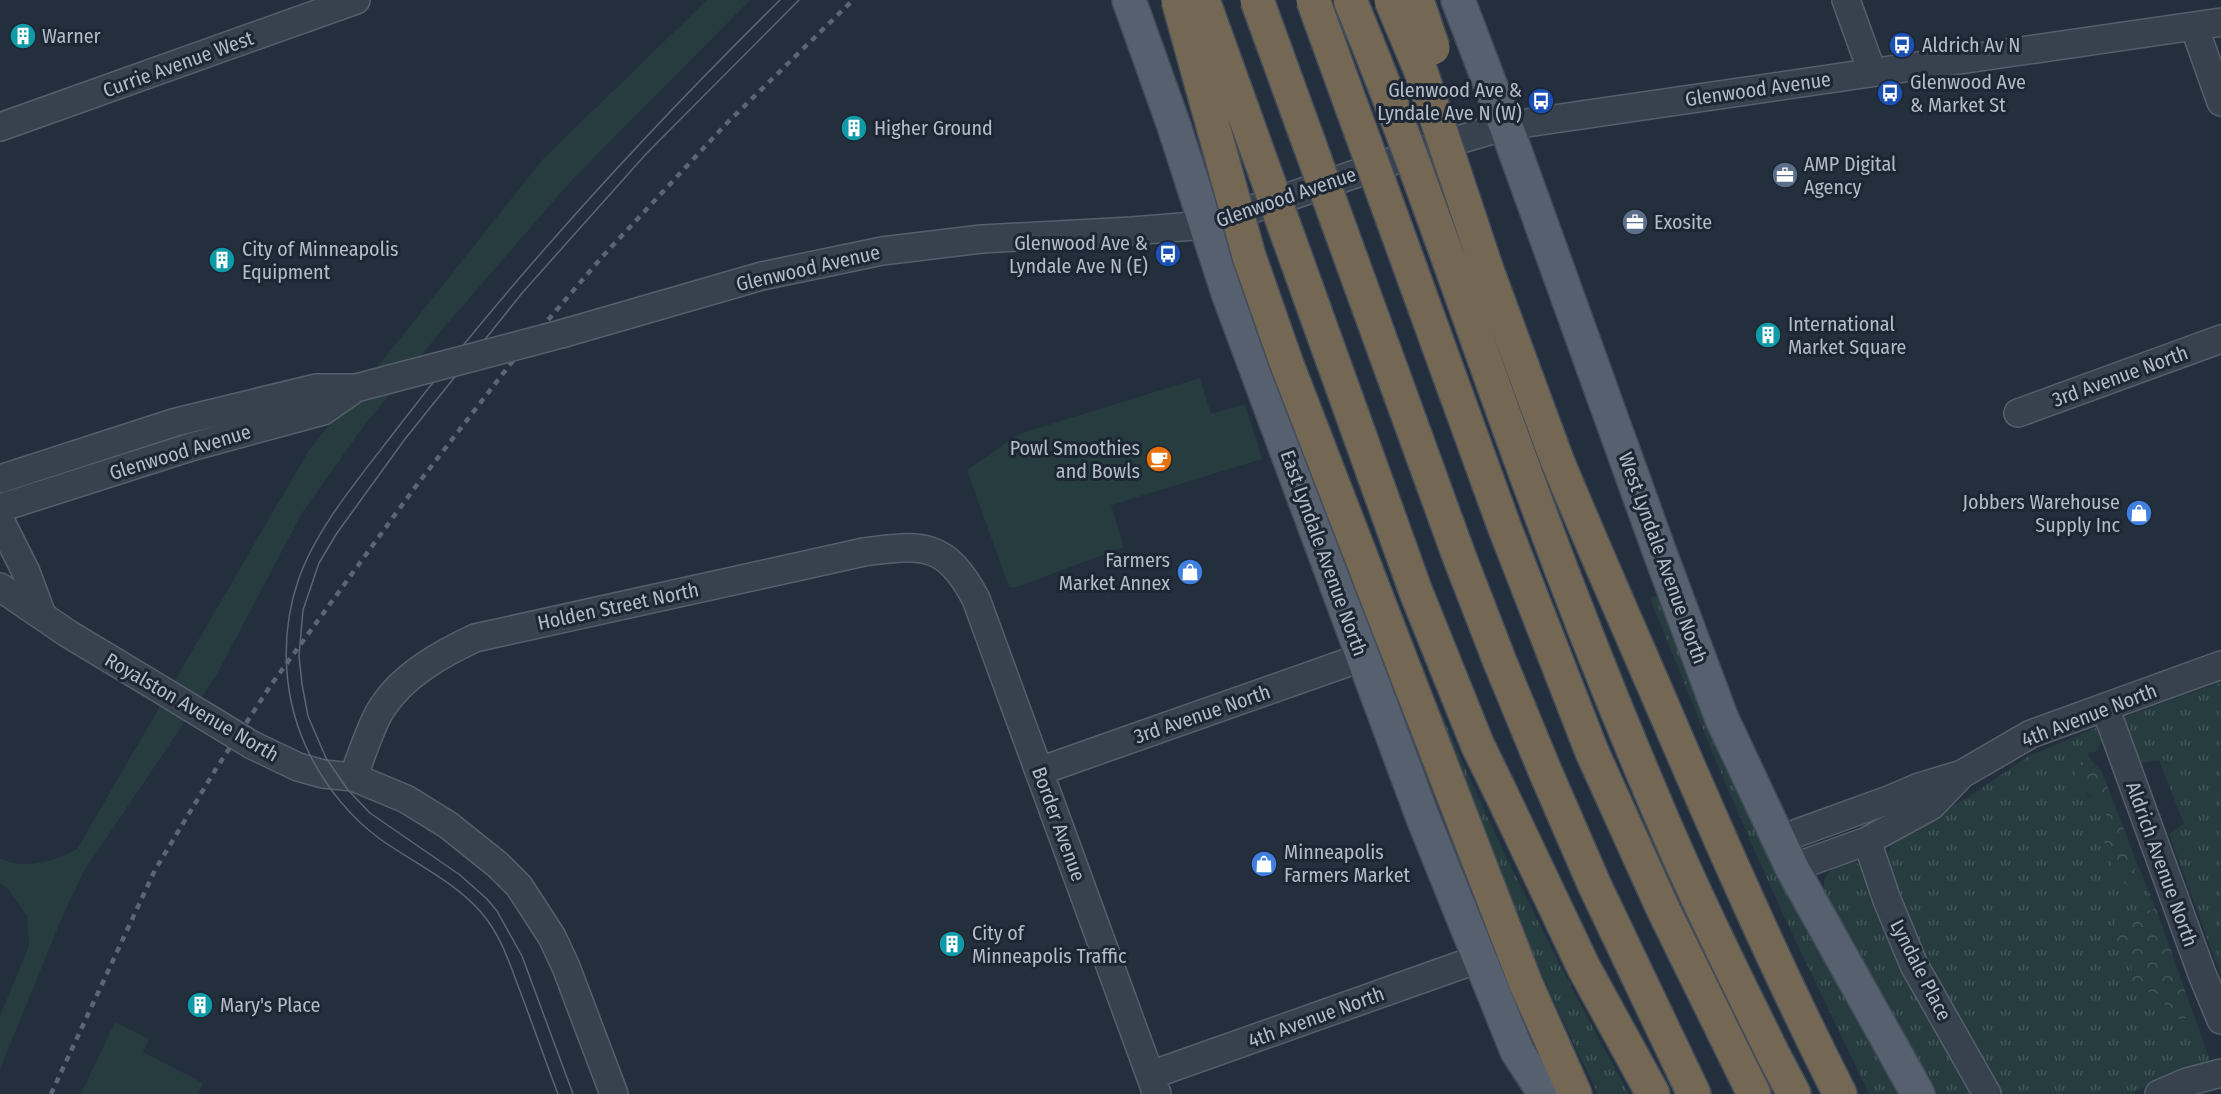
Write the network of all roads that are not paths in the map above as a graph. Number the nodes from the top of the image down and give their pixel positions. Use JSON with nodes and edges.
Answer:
{"nodes":[{"id":1,"x":356,"y":0,"type":"edge"},
{"id":2,"x":1129,"y":0,"type":"edge"},
{"id":3,"x":1178,"y":0,"type":"edge"},
{"id":4,"x":1203,"y":0,"type":"edge"},
{"id":5,"x":1257,"y":0,"type":"edge"},
{"id":6,"x":1313,"y":0,"type":"edge"},
{"id":7,"x":1350,"y":0,"type":"edge"},
{"id":8,"x":1391,"y":0,"type":"edge"},
{"id":9,"x":1417,"y":0,"type":"edge"},
{"id":10,"x":1458,"y":0,"type":"edge"},
{"id":11,"x":1846,"y":0,"type":"edge"},
{"id":12,"x":2221,"y":22,"type":"edge"},
{"id":13,"x":2194,"y":26,"type":"junction"},
{"id":14,"x":1872,"y":72,"type":"junction"},
{"id":15,"x":2221,"y":102,"type":"edge"},
{"id":16,"x":1506,"y":126,"type":"junction"},
{"id":17,"x":0,"y":127,"type":"edge"},
{"id":18,"x":1206,"y":225,"type":"junction"},
{"id":19,"x":2221,"y":339,"type":"edge"},
{"id":20,"x":357,"y":388,"type":"junction"},
{"id":21,"x":2018,"y":413,"type":"dead end"},
{"id":22,"x":1557,"y":460,"type":"junction"},
{"id":23,"x":0,"y":479,"type":"edge"},
{"id":24,"x":0,"y":508,"type":"edge"},
{"id":25,"x":0,"y":520,"type":"edge"},
{"id":26,"x":948,"y":560,"type":"joint"},
{"id":27,"x":0,"y":587,"type":"edge"},
{"id":28,"x":42,"y":615,"type":"junction"},
{"id":29,"x":1363,"y":657,"type":"junction"},
{"id":30,"x":2221,"y":665,"type":"edge"},
{"id":31,"x":2105,"y":707,"type":"junction"},
{"id":32,"x":1040,"y":771,"type":"junction"},
{"id":33,"x":1962,"y":774,"type":"junction"},
{"id":34,"x":353,"y":777,"type":"junction"},
{"id":35,"x":1867,"y":841,"type":"junction"},
{"id":36,"x":1785,"y":854,"type":"junction"},
{"id":37,"x":1481,"y":958,"type":"junction"},
{"id":38,"x":2221,"y":1020,"type":"edge"},
{"id":39,"x":1517,"y":1051,"type":"junction"},
{"id":40,"x":2221,"y":1073,"type":"edge"},
{"id":41,"x":1154,"y":1085,"type":"edge"},
{"id":42,"x":614,"y":1094,"type":"edge"},
{"id":43,"x":1533,"y":1094,"type":"edge"},
{"id":44,"x":1545,"y":1094,"type":"edge"},
{"id":45,"x":1575,"y":1094,"type":"edge"},
{"id":46,"x":1653,"y":1094,"type":"edge"},
{"id":47,"x":1694,"y":1094,"type":"edge"},
{"id":48,"x":1754,"y":1094,"type":"edge"},
{"id":49,"x":1794,"y":1094,"type":"edge"},
{"id":50,"x":1840,"y":1094,"type":"edge"},
{"id":51,"x":1918,"y":1094,"type":"edge"},
{"id":52,"x":1987,"y":1094,"type":"edge"},
{"id":53,"x":2160,"y":1094,"type":"edge"}],
"edges":[{"from":1,"to":17,"type":"street","name":"Currie Avenue West"},
{"from":2,"to":18,"type":"main road","name":"East Lyndale Avenue North"},
{"from":3,"to":45,"type":"highway","bridge":true},
{"from":4,"to":46,"type":"highway","bridge":true},
{"from":5,"to":47,"type":"highway","bridge":true},
{"from":6,"to":48,"type":"highway","bridge":true},
{"from":7,"to":49,"type":"highway","bridge":true},
{"from":8,"to":22,"type":"highway","bridge":true},
{"from":9,"to":22,"type":"highway","bridge":true},
{"from":10,"to":16,"type":"main road","name":"West Lyndale Avenue North"},
{"from":11,"to":14,"type":"street"},
{"from":12,"to":13,"type":"street","name":"Glenwood Avenue"},
{"from":13,"to":14,"type":"street","name":"Glenwood Avenue"},
{"from":13,"to":15,"type":"street"},
{"from":14,"to":16,"type":"street","name":"Glenwood Avenue"},
{"from":16,"to":18,"type":"street","name":"Glenwood Avenue"},
{"from":16,"to":36,"type":"main road","name":"West Lyndale Avenue North"},
{"from":18,"to":20,"type":"street","name":"Glenwood Avenue","bridge":true},
{"from":18,"to":29,"type":"main road","name":"East Lyndale Avenue North"},
{"from":19,"to":21,"type":"street","name":"3rd Avenue North"},
{"from":20,"to":23,"type":"street","name":"Glenwood Avenue"},
{"from":20,"to":24,"type":"street","name":"Glenwood Avenue"},
{"from":22,"to":50,"type":"highway"},
{"from":25,"to":28,"type":"street"},
{"from":26,"to":32,"type":"street","name":"Border Avenue"},
{"from":26,"to":34,"type":"street","name":"Holden Street North"},
{"from":27,"to":28,"type":"street","name":"Royalston Avenue North"},
{"from":28,"to":34,"type":"street","name":"Royalston Avenue North","bridge":true},
{"from":29,"to":32,"type":"street","name":"3rd Avenue North"},
{"from":29,"to":37,"type":"main road","name":"East Lyndale Avenue North"},
{"from":30,"to":31,"type":"street","name":"4th Avenue North"},
{"from":31,"to":33,"type":"street","name":"4th Avenue North"},
{"from":31,"to":38,"type":"street","name":"Aldrich Avenue North"},
{"from":32,"to":41,"type":"street","name":"Border Avenue"},
{"from":33,"to":35,"type":"street","name":"4th Avenue North"},
{"from":33,"to":36,"type":"street","name":"4th Avenue North"},
{"from":34,"to":42,"type":"street","name":"Royalston Avenue North"},
{"from":35,"to":36,"type":"street","name":"4th Avenue North"},
{"from":35,"to":52,"type":"street","name":"Lyndale Place"},
{"from":36,"to":51,"type":"main road","name":"West Lyndale Avenue North"},
{"from":37,"to":39,"type":"main road","name":"East Lyndale Avenue North"},
{"from":37,"to":41,"type":"street","name":"4th Avenue North"},
{"from":39,"to":43,"type":"street"},
{"from":39,"to":44,"type":"main road","name":"East Lyndale Avenue North"},
{"from":40,"to":53,"type":"street"}]}
